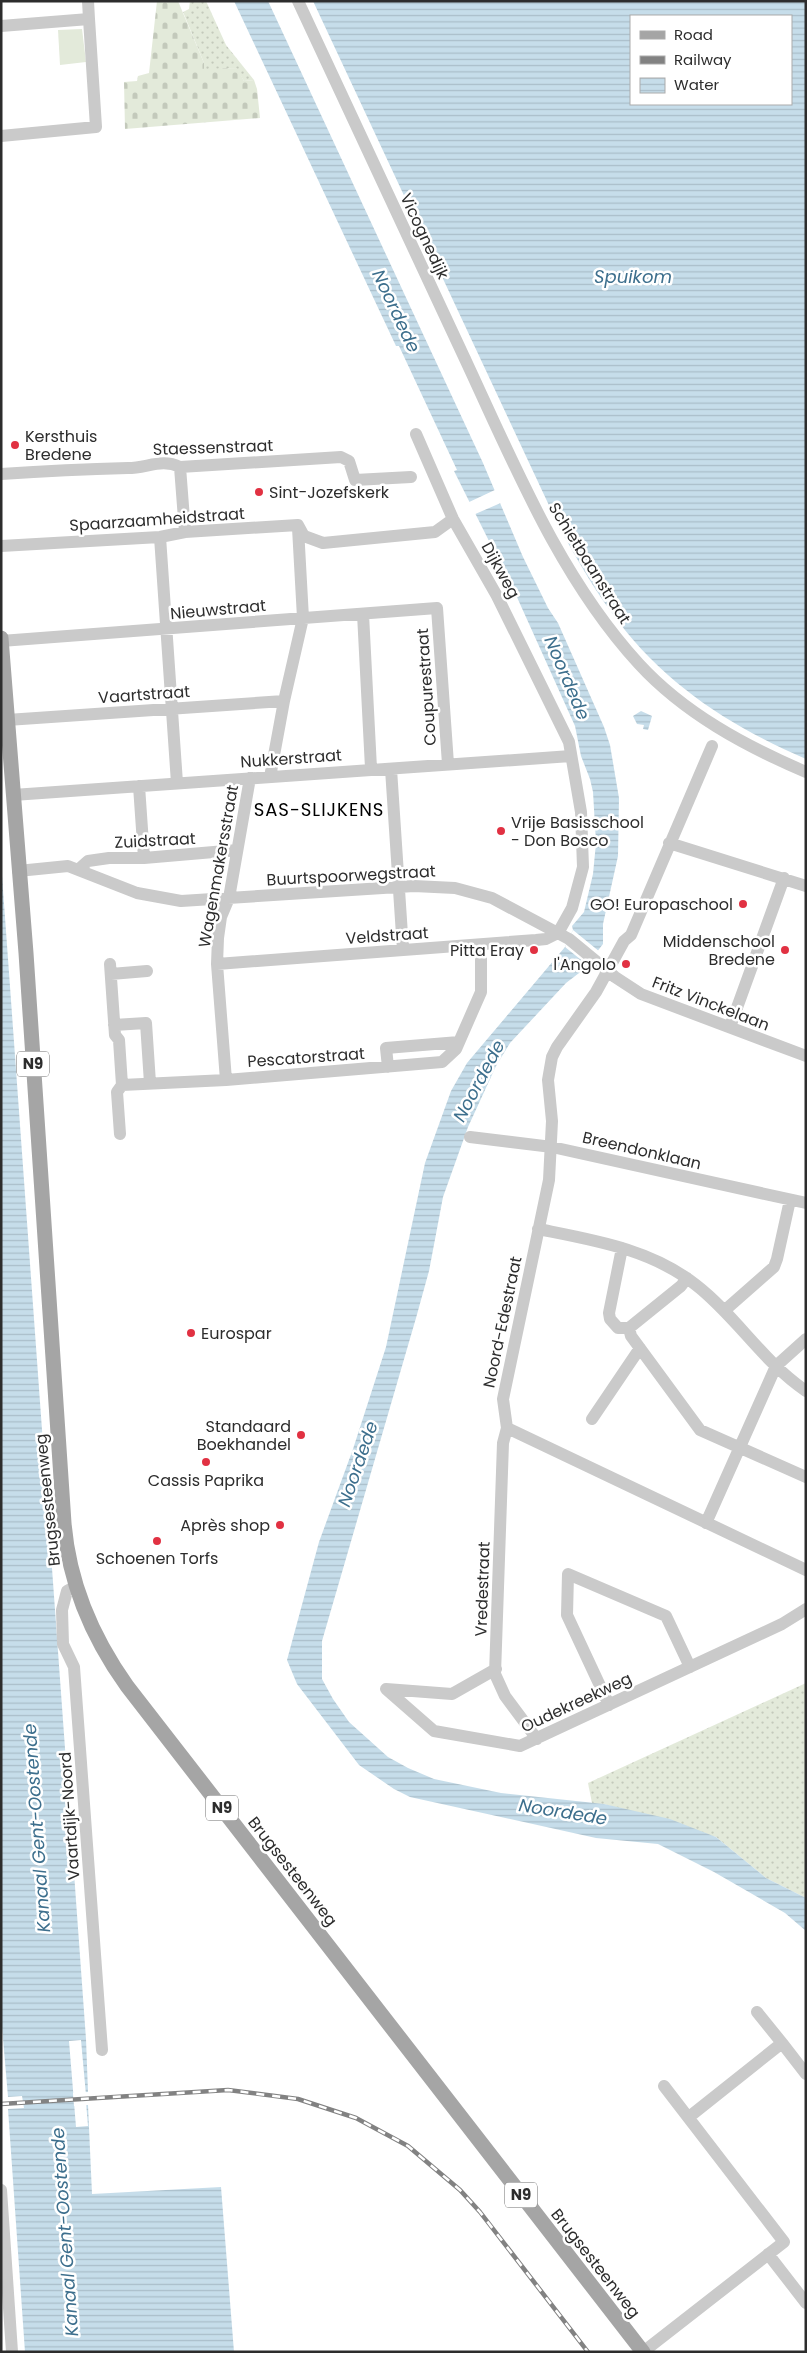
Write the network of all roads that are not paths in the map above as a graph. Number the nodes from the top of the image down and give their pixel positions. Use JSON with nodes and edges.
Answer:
{"nodes":[{"id":1,"x":88,"y":1,"type":"edge"},
{"id":2,"x":298,"y":1,"type":"edge"},
{"id":3,"x":89,"y":19,"type":"junction"},
{"id":4,"x":1,"y":26,"type":"edge"},
{"id":5,"x":1,"y":136,"type":"edge"},
{"id":6,"x":416,"y":434,"type":"dead end"},
{"id":7,"x":180,"y":467,"type":"junction"},
{"id":8,"x":1,"y":474,"type":"edge"},
{"id":9,"x":411,"y":477,"type":"dead end"},
{"id":10,"x":523,"y":484,"type":"joint"},
{"id":11,"x":453,"y":519,"type":"junction"},
{"id":12,"x":298,"y":525,"type":"junction"},
{"id":13,"x":185,"y":532,"type":"junction"},
{"id":14,"x":160,"y":537,"type":"junction"},
{"id":15,"x":1,"y":546,"type":"edge"},
{"id":16,"x":437,"y":608,"type":"joint"},
{"id":17,"x":363,"y":614,"type":"junction"},
{"id":18,"x":303,"y":618,"type":"junction"},
{"id":19,"x":166,"y":629,"type":"junction"},
{"id":20,"x":1,"y":640,"type":"edge"},
{"id":21,"x":284,"y":700,"type":"junction"},
{"id":22,"x":172,"y":709,"type":"junction"},
{"id":23,"x":7,"y":720,"type":"junction"},
{"id":24,"x":712,"y":746,"type":"dead end"},
{"id":25,"x":572,"y":756,"type":"junction"},
{"id":26,"x":448,"y":764,"type":"junction"},
{"id":27,"x":371,"y":768,"type":"junction"},
{"id":28,"x":391,"y":769,"type":"junction"},
{"id":29,"x":806,"y":772,"type":"edge"},
{"id":30,"x":270,"y":777,"type":"junction"},
{"id":31,"x":250,"y":778,"type":"junction"},
{"id":32,"x":177,"y":783,"type":"junction"},
{"id":33,"x":139,"y":786,"type":"junction"},
{"id":34,"x":13,"y":795,"type":"junction"},
{"id":35,"x":669,"y":843,"type":"junction"},
{"id":36,"x":237,"y":850,"type":"junction"},
{"id":37,"x":144,"y":858,"type":"junction"},
{"id":38,"x":78,"y":869,"type":"junction"},
{"id":39,"x":18,"y":871,"type":"junction"},
{"id":40,"x":784,"y":878,"type":"junction"},
{"id":41,"x":806,"y":886,"type":"edge"},
{"id":42,"x":398,"y":887,"type":"junction"},
{"id":43,"x":229,"y":898,"type":"junction"},
{"id":44,"x":564,"y":936,"type":"junction"},
{"id":45,"x":481,"y":945,"type":"junction"},
{"id":46,"x":403,"y":950,"type":"junction"},
{"id":47,"x":218,"y":964,"type":"junction"},
{"id":48,"x":147,"y":971,"type":"dead end"},
{"id":49,"x":608,"y":971,"type":"junction"},
{"id":50,"x":114,"y":1025,"type":"junction"},
{"id":51,"x":730,"y":1027,"type":"junction"},
{"id":52,"x":459,"y":1042,"type":"junction"},
{"id":53,"x":806,"y":1056,"type":"edge"},
{"id":54,"x":388,"y":1067,"type":"junction"},
{"id":55,"x":226,"y":1080,"type":"junction"},
{"id":56,"x":150,"y":1083,"type":"junction"},
{"id":57,"x":122,"y":1085,"type":"junction"},
{"id":58,"x":120,"y":1134,"type":"dead end"},
{"id":59,"x":470,"y":1137,"type":"dead end"},
{"id":60,"x":552,"y":1146,"type":"junction"},
{"id":61,"x":790,"y":1200,"type":"junction"},
{"id":62,"x":806,"y":1203,"type":"edge"},
{"id":63,"x":538,"y":1229,"type":"junction"},
{"id":64,"x":622,"y":1248,"type":"junction"},
{"id":65,"x":687,"y":1278,"type":"junction"},
{"id":66,"x":724,"y":1311,"type":"junction"},
{"id":67,"x":629,"y":1328,"type":"junction"},
{"id":68,"x":806,"y":1339,"type":"edge"},
{"id":69,"x":640,"y":1348,"type":"junction"},
{"id":70,"x":776,"y":1366,"type":"junction"},
{"id":71,"x":806,"y":1390,"type":"edge"},
{"id":72,"x":592,"y":1419,"type":"dead end"},
{"id":73,"x":507,"y":1428,"type":"junction"},
{"id":74,"x":740,"y":1448,"type":"junction"},
{"id":75,"x":806,"y":1477,"type":"edge"},
{"id":76,"x":706,"y":1523,"type":"junction"},
{"id":77,"x":806,"y":1570,"type":"edge"},
{"id":78,"x":76,"y":1586,"type":"junction"},
{"id":79,"x":806,"y":1609,"type":"edge"},
{"id":80,"x":690,"y":1666,"type":"junction"},
{"id":81,"x":496,"y":1669,"type":"junction"},
{"id":82,"x":609,"y":1705,"type":"junction"},
{"id":83,"x":536,"y":1739,"type":"junction"},
{"id":84,"x":757,"y":2012,"type":"dead end"},
{"id":85,"x":782,"y":2043,"type":"junction"},
{"id":86,"x":102,"y":2050,"type":"dead end"},
{"id":87,"x":806,"y":2074,"type":"edge"},
{"id":88,"x":664,"y":2086,"type":"dead end"},
{"id":89,"x":688,"y":2117,"type":"junction"},
{"id":90,"x":1,"y":2190,"type":"edge"},
{"id":91,"x":768,"y":2254,"type":"junction"},
{"id":92,"x":806,"y":2303,"type":"edge"},
{"id":93,"x":12,"y":2352,"type":"edge"},
{"id":94,"x":643,"y":2352,"type":"edge"}],
"edges":[{"from":1,"to":3,"type":"street"},
{"from":2,"to":10,"type":"street","name":"Vicognedijk"},
{"from":3,"to":4,"type":"street"},
{"from":3,"to":5,"type":"street"},
{"from":6,"to":11,"type":"street","name":"Dijkweg"},
{"from":7,"to":8,"type":"street","name":"Staessenstraat"},
{"from":7,"to":9,"type":"street","name":"Staessenstraat"},
{"from":7,"to":13,"type":"street"},
{"from":10,"to":29,"type":"street","name":"Schietbaanstraat"},
{"from":11,"to":12,"type":"street"},
{"from":11,"to":25,"type":"street","name":"Dijkweg"},
{"from":12,"to":13,"type":"street","name":"Spaarzaamheidstraat"},
{"from":12,"to":18,"type":"street"},
{"from":13,"to":14,"type":"street","name":"Spaarzaamheidstraat"},
{"from":14,"to":15,"type":"street","name":"Spaarzaamheidstraat"},
{"from":14,"to":19,"type":"street"},
{"from":16,"to":17,"type":"street","name":"Nieuwstraat"},
{"from":16,"to":26,"type":"street","name":"Coupurestraat"},
{"from":17,"to":18,"type":"street","name":"Nieuwstraat"},
{"from":17,"to":27,"type":"street"},
{"from":18,"to":19,"type":"street","name":"Nieuwstraat"},
{"from":18,"to":21,"type":"street"},
{"from":19,"to":20,"type":"street","name":"Nieuwstraat"},
{"from":19,"to":22,"type":"street"},
{"from":20,"to":23,"type":"main road","number":"N9"},
{"from":21,"to":22,"type":"street","name":"Vaartstraat"},
{"from":21,"to":30,"type":"street"},
{"from":22,"to":23,"type":"street","name":"Vaartstraat"},
{"from":22,"to":32,"type":"street"},
{"from":23,"to":34,"type":"main road","number":"N9"},
{"from":24,"to":35,"type":"street","name":"Noord-Edestraat"},
{"from":25,"to":26,"type":"street","name":"Nukkerstraat"},
{"from":25,"to":44,"type":"street"},
{"from":26,"to":28,"type":"street","name":"Nukkerstraat"},
{"from":27,"to":28,"type":"street","name":"Nukkerstraat"},
{"from":27,"to":30,"type":"street","name":"Nukkerstraat"},
{"from":28,"to":42,"type":"street"},
{"from":30,"to":31,"type":"street","name":"Nukkerstraat"},
{"from":31,"to":32,"type":"street","name":"Nukkerstraat"},
{"from":31,"to":36,"type":"street","name":"Wagenmakersstraat"},
{"from":32,"to":33,"type":"street","name":"Nukkerstraat"},
{"from":33,"to":34,"type":"street","name":"Nukkerstraat"},
{"from":33,"to":37,"type":"street"},
{"from":34,"to":39,"type":"main road","number":"N9"},
{"from":35,"to":40,"type":"street"},
{"from":35,"to":49,"type":"street","name":"Noord-Edestraat"},
{"from":36,"to":37,"type":"street","name":"Zuidstraat"},
{"from":36,"to":43,"type":"street","name":"Wagenmakersstraat"},
{"from":37,"to":38,"type":"street","name":"Zuidstraat"},
{"from":38,"to":39,"type":"street"},
{"from":38,"to":43,"type":"street","name":"Buurtspoorwegstraat"},
{"from":39,"to":78,"type":"main road","name":"Brugsesteenweg","number":"N9"},
{"from":40,"to":41,"type":"street"},
{"from":40,"to":51,"type":"street"},
{"from":42,"to":43,"type":"street","name":"Buurtspoorwegstraat"},
{"from":42,"to":44,"type":"street","name":"Buurtspoorwegstraat"},
{"from":42,"to":46,"type":"street"},
{"from":43,"to":47,"type":"street","name":"Wagenmakersstraat"},
{"from":44,"to":45,"type":"street","name":"Veldstraat"},
{"from":44,"to":49,"type":"street","name":"Buurtspoorwegstraat"},
{"from":45,"to":46,"type":"street","name":"Veldstraat"},
{"from":45,"to":52,"type":"street","name":"Pescatorstraat"},
{"from":46,"to":47,"type":"street","name":"Veldstraat"},
{"from":47,"to":55,"type":"street","name":"Wagenmakersstraat"},
{"from":48,"to":50,"type":"street"},
{"from":49,"to":51,"type":"street","name":"Fritz Vinckelaan"},
{"from":49,"to":60,"type":"street","name":"Noord-Edestraat"},
{"from":50,"to":56,"type":"street"},
{"from":50,"to":57,"type":"street"},
{"from":51,"to":53,"type":"street","name":"Fritz Vinckelaan"},
{"from":52,"to":54,"type":"street","name":"Pescatorstraat"},
{"from":52,"to":54,"type":"street","name":"Pescatorstraat"},
{"from":54,"to":55,"type":"street","name":"Pescatorstraat"},
{"from":55,"to":56,"type":"street","name":"Pescatorstraat"},
{"from":56,"to":57,"type":"street","name":"Pescatorstraat"},
{"from":57,"to":58,"type":"street"},
{"from":59,"to":60,"type":"street","name":"Breendonklaan"},
{"from":60,"to":61,"type":"street","name":"Breendonklaan"},
{"from":60,"to":63,"type":"street","name":"Noord-Edestraat"},
{"from":61,"to":62,"type":"street","name":"Breendonklaan"},
{"from":61,"to":66,"type":"street"},
{"from":63,"to":64,"type":"street"},
{"from":63,"to":73,"type":"street","name":"Noord-Edestraat"},
{"from":64,"to":65,"type":"street"},
{"from":64,"to":67,"type":"street"},
{"from":65,"to":66,"type":"street"},
{"from":65,"to":67,"type":"street"},
{"from":66,"to":70,"type":"street"},
{"from":67,"to":69,"type":"street"},
{"from":68,"to":70,"type":"street"},
{"from":69,"to":72,"type":"street"},
{"from":69,"to":74,"type":"street"},
{"from":70,"to":71,"type":"street"},
{"from":70,"to":74,"type":"street"},
{"from":73,"to":76,"type":"street"},
{"from":73,"to":81,"type":"street","name":"Vredestraat"},
{"from":74,"to":75,"type":"street"},
{"from":74,"to":76,"type":"street"},
{"from":76,"to":77,"type":"street"},
{"from":78,"to":86,"type":"street","name":"Vaartdijk-Noord"},
{"from":78,"to":94,"type":"main road","name":"Brugsesteenweg","number":"N9"},
{"from":79,"to":80,"type":"street","name":"Oudekreekweg"},
{"from":80,"to":82,"type":"street","name":"Oudekreekweg"},
{"from":80,"to":82,"type":"street"},
{"from":81,"to":83,"type":"street","name":"Vredestraat"},
{"from":81,"to":83,"type":"street","name":"Oudekreekweg"},
{"from":82,"to":83,"type":"street","name":"Oudekreekweg"},
{"from":84,"to":85,"type":"street"},
{"from":85,"to":87,"type":"street"},
{"from":85,"to":89,"type":"street"},
{"from":88,"to":89,"type":"street"},
{"from":89,"to":91,"type":"street"},
{"from":90,"to":93,"type":"street"},
{"from":91,"to":92,"type":"street"},
{"from":91,"to":94,"type":"street"}]}
